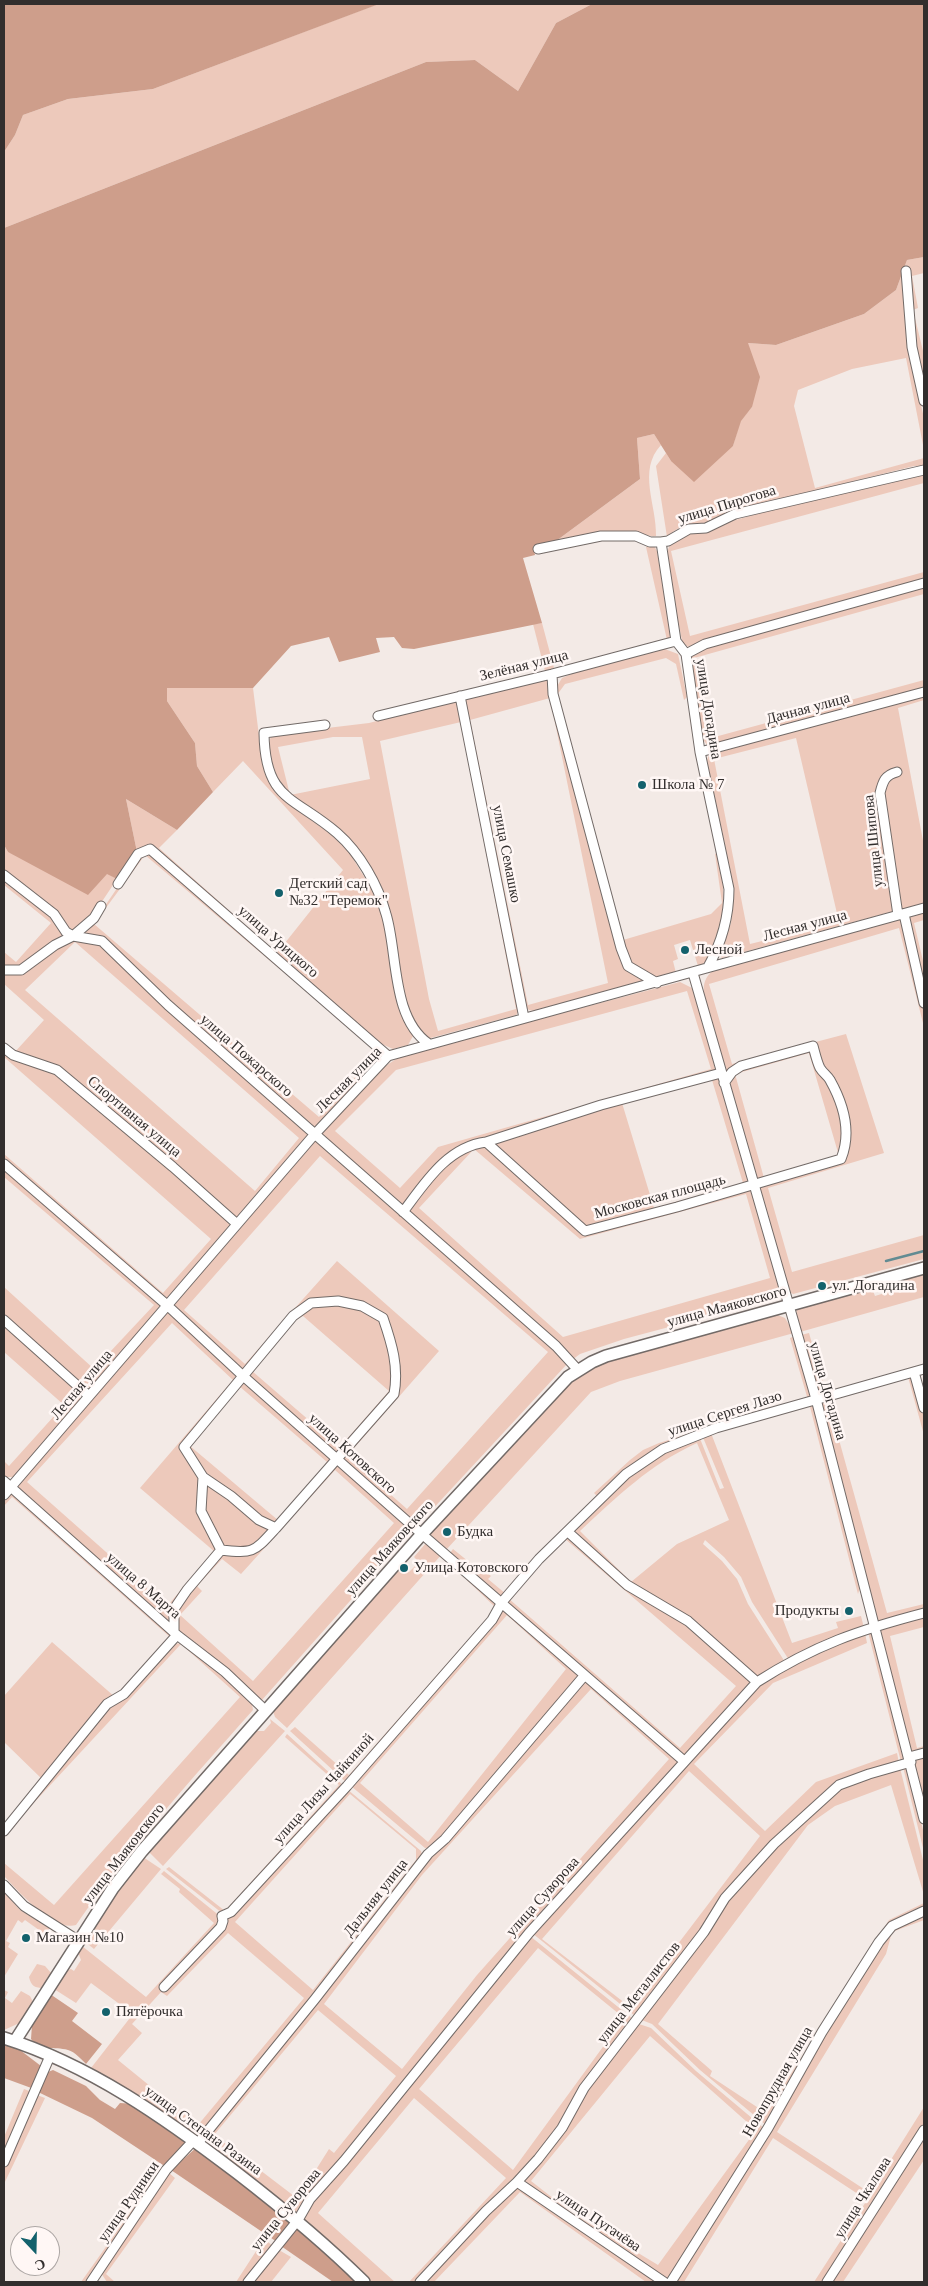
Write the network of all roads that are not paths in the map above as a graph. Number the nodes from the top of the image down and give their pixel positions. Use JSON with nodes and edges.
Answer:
{"nodes":[{"id":1,"x":906,"y":271,"type":"dead end"},
{"id":2,"x":924,"y":400,"type":"edge"},
{"id":3,"x":924,"y":470,"type":"edge"},
{"id":4,"x":661,"y":542,"type":"junction"},
{"id":5,"x":538,"y":549,"type":"dead end"},
{"id":6,"x":924,"y":584,"type":"edge"},
{"id":7,"x":676,"y":641,"type":"junction"},
{"id":8,"x":686,"y":654,"type":"junction"},
{"id":9,"x":552,"y":674,"type":"junction"},
{"id":10,"x":924,"y":692,"type":"edge"},
{"id":11,"x":460,"y":696,"type":"junction"},
{"id":12,"x":378,"y":716,"type":"dead end"},
{"id":13,"x":325,"y":724,"type":"dead end"},
{"id":14,"x":700,"y":752,"type":"junction"},
{"id":15,"x":897,"y":772,"type":"dead end"},
{"id":16,"x":4,"y":875,"type":"edge"},
{"id":17,"x":118,"y":884,"type":"dead end"},
{"id":18,"x":101,"y":906,"type":"dead end"},
{"id":19,"x":924,"y":908,"type":"edge"},
{"id":20,"x":901,"y":914,"type":"junction"},
{"id":21,"x":74,"y":936,"type":"junction"},
{"id":22,"x":708,"y":967,"type":"junction"},
{"id":23,"x":4,"y":970,"type":"edge"},
{"id":24,"x":693,"y":973,"type":"junction"},
{"id":25,"x":656,"y":983,"type":"junction"},
{"id":26,"x":924,"y":1003,"type":"edge"},
{"id":27,"x":524,"y":1018,"type":"junction"},
{"id":28,"x":418,"y":1037,"type":"junction"},
{"id":29,"x":429,"y":1044,"type":"junction"},
{"id":30,"x":4,"y":1048,"type":"edge"},
{"id":31,"x":411,"y":1048,"type":"junction"},
{"id":32,"x":388,"y":1056,"type":"junction"},
{"id":33,"x":721,"y":1072,"type":"junction"},
{"id":34,"x":724,"y":1083,"type":"junction"},
{"id":35,"x":314,"y":1135,"type":"junction"},
{"id":36,"x":486,"y":1142,"type":"junction"},
{"id":37,"x":4,"y":1164,"type":"edge"},
{"id":38,"x":755,"y":1185,"type":"junction"},
{"id":39,"x":403,"y":1212,"type":"junction"},
{"id":40,"x":237,"y":1224,"type":"junction"},
{"id":41,"x":924,"y":1268,"type":"edge"},
{"id":42,"x":789,"y":1305,"type":"junction"},
{"id":43,"x":168,"y":1306,"type":"junction"},
{"id":44,"x":4,"y":1320,"type":"edge"},
{"id":45,"x":924,"y":1369,"type":"edge"},
{"id":46,"x":578,"y":1370,"type":"junction"},
{"id":47,"x":914,"y":1372,"type":"junction"},
{"id":48,"x":242,"y":1375,"type":"junction"},
{"id":49,"x":89,"y":1396,"type":"junction"},
{"id":50,"x":816,"y":1399,"type":"junction"},
{"id":51,"x":924,"y":1408,"type":"edge"},
{"id":52,"x":336,"y":1458,"type":"junction"},
{"id":53,"x":204,"y":1477,"type":"junction"},
{"id":54,"x":7,"y":1484,"type":"edge"},
{"id":55,"x":4,"y":1496,"type":"edge"},
{"id":56,"x":276,"y":1528,"type":"junction"},
{"id":57,"x":568,"y":1532,"type":"junction"},
{"id":58,"x":422,"y":1534,"type":"junction"},
{"id":59,"x":221,"y":1550,"type":"junction"},
{"id":60,"x":502,"y":1602,"type":"junction"},
{"id":61,"x":924,"y":1614,"type":"edge"},
{"id":62,"x":875,"y":1626,"type":"junction"},
{"id":63,"x":176,"y":1633,"type":"junction"},
{"id":64,"x":584,"y":1676,"type":"junction"},
{"id":65,"x":758,"y":1682,"type":"junction"},
{"id":66,"x":266,"y":1710,"type":"junction"},
{"id":67,"x":924,"y":1753,"type":"edge"},
{"id":68,"x":910,"y":1760,"type":"junction"},
{"id":69,"x":684,"y":1761,"type":"junction"},
{"id":70,"x":924,"y":1819,"type":"edge"},
{"id":71,"x":4,"y":1831,"type":"edge"},
{"id":72,"x":4,"y":1885,"type":"edge"},
{"id":73,"x":924,"y":1911,"type":"edge"},
{"id":74,"x":79,"y":1941,"type":"junction"},
{"id":75,"x":164,"y":1987,"type":"dead end"},
{"id":76,"x":9,"y":2040,"type":"edge"},
{"id":77,"x":50,"y":2056,"type":"junction"},
{"id":78,"x":924,"y":2130,"type":"edge"},
{"id":79,"x":196,"y":2142,"type":"junction"},
{"id":80,"x":4,"y":2162,"type":"edge"},
{"id":81,"x":517,"y":2182,"type":"junction"},
{"id":82,"x":298,"y":2220,"type":"junction"},
{"id":83,"x":97,"y":2274,"type":"junction"},
{"id":84,"x":90,"y":2282,"type":"edge"},
{"id":85,"x":104,"y":2282,"type":"edge"},
{"id":86,"x":248,"y":2282,"type":"edge"},
{"id":87,"x":364,"y":2282,"type":"edge"},
{"id":88,"x":420,"y":2282,"type":"edge"},
{"id":89,"x":664,"y":2282,"type":"edge"},
{"id":90,"x":670,"y":2282,"type":"edge"},
{"id":91,"x":827,"y":2282,"type":"edge"}],
"edges":[{"from":1,"to":2,"type":"street"},
{"from":3,"to":4,"type":"street","name":"улица Пирогова"},
{"from":4,"to":5,"type":"street"},
{"from":4,"to":7,"type":"street","name":"улица Догадина"},
{"from":6,"to":8,"type":"street"},
{"from":7,"to":8,"type":"street","name":"улица Догадина"},
{"from":7,"to":9,"type":"street","name":"Зелёная улица"},
{"from":8,"to":14,"type":"street","name":"улица Догадина"},
{"from":9,"to":11,"type":"street","name":"Зелёная улица"},
{"from":9,"to":25,"type":"street"},
{"from":10,"to":14,"type":"street","name":"Дачная улица"},
{"from":11,"to":12,"type":"street","name":"Зелёная улица"},
{"from":11,"to":27,"type":"street","name":"улица Семашко"},
{"from":13,"to":28,"type":"street"},
{"from":14,"to":22,"type":"street","name":"улица Догадина"},
{"from":15,"to":20,"type":"street","name":"улица Шипова"},
{"from":16,"to":21,"type":"street"},
{"from":17,"to":32,"type":"street","name":"улица Урицкого"},
{"from":18,"to":21,"type":"street"},
{"from":19,"to":20,"type":"street","name":"Лесная улица"},
{"from":20,"to":22,"type":"street","name":"Лесная улица"},
{"from":20,"to":26,"type":"street","name":"улица Шипова"},
{"from":21,"to":23,"type":"street"},
{"from":21,"to":35,"type":"street","name":"улица Пожарского"},
{"from":22,"to":24,"type":"street","name":"Лесная улица"},
{"from":24,"to":25,"type":"street","name":"Лесная улица"},
{"from":24,"to":33,"type":"street","name":"улица Догадина"},
{"from":25,"to":27,"type":"street","name":"Лесная улица"},
{"from":27,"to":29,"type":"street","name":"Лесная улица"},
{"from":28,"to":29,"type":"street"},
{"from":28,"to":31,"type":"street"},
{"from":29,"to":31,"type":"street","name":"Лесная улица"},
{"from":30,"to":40,"type":"street","name":"Спортивная улица"},
{"from":31,"to":32,"type":"street","name":"Лесная улица"},
{"from":32,"to":35,"type":"street","name":"Лесная улица"},
{"from":33,"to":34,"type":"street","name":"улица Догадина"},
{"from":33,"to":36,"type":"street"},
{"from":34,"to":38,"type":"street","name":"улица Догадина"},
{"from":34,"to":38,"type":"street"},
{"from":35,"to":39,"type":"street","name":"улица Пожарского"},
{"from":35,"to":40,"type":"street","name":"Лесная улица"},
{"from":36,"to":38,"type":"street","name":"Московская площадь"},
{"from":36,"to":39,"type":"street"},
{"from":37,"to":43,"type":"street","name":"улица Котовского"},
{"from":38,"to":42,"type":"street","name":"улица Догадина"},
{"from":39,"to":46,"type":"street","name":"улица Пожарского"},
{"from":40,"to":43,"type":"street","name":"Лесная улица"},
{"from":41,"to":42,"type":"main road","name":"улица Маяковского"},
{"from":42,"to":46,"type":"main road","name":"улица Маяковского"},
{"from":42,"to":50,"type":"street","name":"улица Догадина"},
{"from":43,"to":48,"type":"street","name":"улица Котовского"},
{"from":43,"to":49,"type":"street","name":"Лесная улица"},
{"from":44,"to":49,"type":"street"},
{"from":45,"to":47,"type":"street","name":"улица Сергея Лазо"},
{"from":46,"to":58,"type":"main road","name":"улица Маяковского"},
{"from":47,"to":50,"type":"street","name":"улица Сергея Лазо"},
{"from":47,"to":51,"type":"street"},
{"from":48,"to":52,"type":"street","name":"улица Котовского"},
{"from":48,"to":52,"type":"street"},
{"from":48,"to":53,"type":"street"},
{"from":49,"to":54,"type":"street","name":"Лесная улица"},
{"from":50,"to":57,"type":"street","name":"улица Сергея Лазо"},
{"from":50,"to":62,"type":"street","name":"улица Догадина"},
{"from":52,"to":56,"type":"street"},
{"from":52,"to":58,"type":"street","name":"улица Котовского"},
{"from":53,"to":56,"type":"street"},
{"from":53,"to":59,"type":"street"},
{"from":54,"to":55,"type":"street","name":"Лесная улица"},
{"from":54,"to":63,"type":"street","name":"улица 8 Марта"},
{"from":56,"to":59,"type":"street"},
{"from":57,"to":60,"type":"street","name":"улица Сергея Лазо"},
{"from":57,"to":65,"type":"street"},
{"from":58,"to":60,"type":"street","name":"улица Котовского"},
{"from":58,"to":66,"type":"main road","name":"улица Маяковского"},
{"from":59,"to":63,"type":"street"},
{"from":60,"to":64,"type":"street","name":"улица Котовского"},
{"from":60,"to":75,"type":"street","name":"улица Лизы Чайкиной"},
{"from":61,"to":62,"type":"street","name":"улица Суворова"},
{"from":62,"to":65,"type":"street","name":"улица Суворова"},
{"from":62,"to":68,"type":"street","name":"улица Догадина"},
{"from":63,"to":66,"type":"street","name":"улица 8 Марта"},
{"from":63,"to":71,"type":"street"},
{"from":64,"to":69,"type":"street","name":"улица Котовского"},
{"from":64,"to":79,"type":"street","name":"Дальняя улица"},
{"from":65,"to":69,"type":"street","name":"улица Суворова"},
{"from":66,"to":74,"type":"main road","name":"улица Маяковского"},
{"from":67,"to":68,"type":"street","name":"улица Металлистов"},
{"from":68,"to":70,"type":"street","name":"улица Догадина"},
{"from":68,"to":81,"type":"street","name":"улица Металлистов"},
{"from":69,"to":82,"type":"street","name":"улица Суворова"},
{"from":72,"to":74,"type":"street"},
{"from":73,"to":90,"type":"street","name":"Новопрудная улица"},
{"from":74,"to":76,"type":"main road","name":"улица Маяковского"},
{"from":76,"to":77,"type":"main road","name":"улица Степана Разина"},
{"from":77,"to":79,"type":"main road","name":"улица Степана Разина"},
{"from":77,"to":80,"type":"street"},
{"from":78,"to":91,"type":"street","name":"улица Чкалова"},
{"from":79,"to":82,"type":"main road","name":"улица Степана Разина"},
{"from":79,"to":83,"type":"street","name":"улица Рудники"},
{"from":81,"to":88,"type":"street","name":"улица Металлистов"},
{"from":81,"to":89,"type":"street","name":"улица Пугачёва"},
{"from":82,"to":86,"type":"street","name":"улица Суворова"},
{"from":82,"to":87,"type":"main road","name":"улица Степана Разина"},
{"from":83,"to":84,"type":"street","name":"улица Рудники"},
{"from":83,"to":85,"type":"street"}]}
